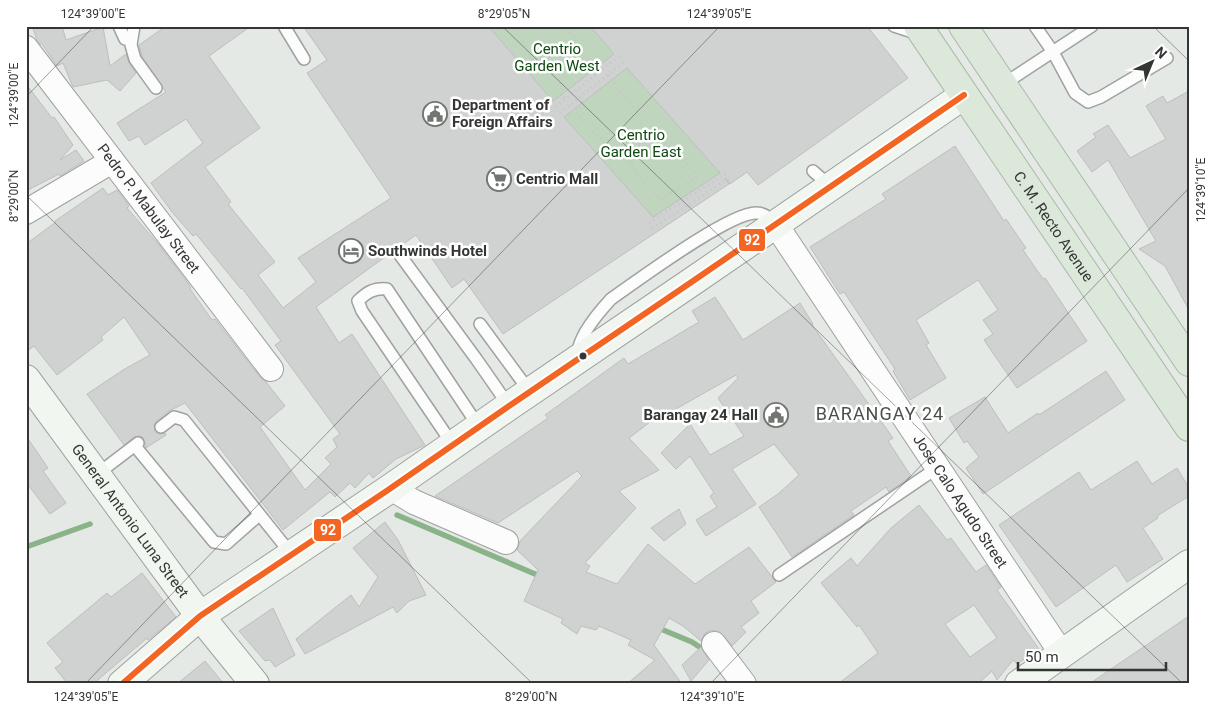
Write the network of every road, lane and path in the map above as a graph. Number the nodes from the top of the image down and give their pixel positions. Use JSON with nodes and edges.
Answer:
{"nodes":[{"id":1,"x":119,"y":26,"type":"edge"},
{"id":2,"x":134,"y":26,"type":"edge"},
{"id":3,"x":284,"y":26,"type":"edge"},
{"id":4,"x":510,"y":26,"type":"edge"},
{"id":5,"x":563,"y":26,"type":"edge"},
{"id":6,"x":894,"y":26,"type":"edge"},
{"id":7,"x":963,"y":26,"type":"edge"},
{"id":8,"x":1035,"y":26,"type":"edge"},
{"id":9,"x":1092,"y":26,"type":"edge"},
{"id":10,"x":921,"y":31,"type":"edge"},
{"id":11,"x":125,"y":38,"type":"dead end"},
{"id":12,"x":26,"y":48,"type":"edge"},
{"id":13,"x":1053,"y":52,"type":"junction"},
{"id":14,"x":622,"y":54,"type":"dead end"},
{"id":15,"x":1167,"y":58,"type":"dead end"},
{"id":16,"x":304,"y":59,"type":"dead end"},
{"id":17,"x":627,"y":60,"type":"dead end"},
{"id":18,"x":576,"y":64,"type":"junction"},
{"id":19,"x":602,"y":69,"type":"junction"},
{"id":20,"x":560,"y":73,"type":"junction"},
{"id":21,"x":608,"y":75,"type":"junction"},
{"id":22,"x":1002,"y":85,"type":"junction"},
{"id":23,"x":156,"y":88,"type":"dead end"},
{"id":24,"x":964,"y":95,"type":"junction"},
{"id":25,"x":564,"y":100,"type":"junction"},
{"id":26,"x":570,"y":105,"type":"junction"},
{"id":27,"x":556,"y":106,"type":"dead end"},
{"id":28,"x":560,"y":113,"type":"dead end"},
{"id":29,"x":647,"y":139,"type":"junction"},
{"id":30,"x":112,"y":161,"type":"junction"},
{"id":31,"x":632,"y":163,"type":"junction"},
{"id":32,"x":726,"y":173,"type":"dead end"},
{"id":33,"x":730,"y":178,"type":"dead end"},
{"id":34,"x":26,"y":212,"type":"edge"},
{"id":35,"x":649,"y":223,"type":"dead end"},
{"id":36,"x":776,"y":225,"type":"junction"},
{"id":37,"x":652,"y":228,"type":"dead end"},
{"id":38,"x":400,"y":255,"type":"dead end"},
{"id":39,"x":480,"y":324,"type":"dead end"},
{"id":40,"x":1189,"y":362,"type":"edge"},
{"id":41,"x":271,"y":369,"type":"dead end"},
{"id":42,"x":26,"y":379,"type":"edge"},
{"id":43,"x":519,"y":399,"type":"junction"},
{"id":44,"x":161,"y":427,"type":"dead end"},
{"id":45,"x":479,"y":427,"type":"junction"},
{"id":46,"x":1189,"y":427,"type":"edge"},
{"id":47,"x":453,"y":445,"type":"junction"},
{"id":48,"x":937,"y":468,"type":"junction"},
{"id":49,"x":96,"y":475,"type":"junction"},
{"id":50,"x":391,"y":488,"type":"junction"},
{"id":51,"x":259,"y":515,"type":"junction"},
{"id":52,"x":506,"y":542,"type":"dead end"},
{"id":53,"x":292,"y":555,"type":"junction"},
{"id":54,"x":1189,"y":564,"type":"edge"},
{"id":55,"x":779,"y":575,"type":"dead end"},
{"id":56,"x":200,"y":616,"type":"junction"},
{"id":57,"x":714,"y":644,"type":"dead end"},
{"id":58,"x":1062,"y":654,"type":"junction"},
{"id":59,"x":122,"y":684,"type":"edge"},
{"id":60,"x":255,"y":684,"type":"edge"},
{"id":61,"x":744,"y":684,"type":"edge"},
{"id":62,"x":1020,"y":684,"type":"edge"}],
"edges":[{"from":1,"to":11,"type":"lane"},
{"from":2,"to":23,"type":"lane"},
{"from":3,"to":16,"type":"lane"},
{"from":4,"to":20,"type":"path"},
{"from":5,"to":18,"type":"path"},
{"from":6,"to":10,"type":"lane"},
{"from":7,"to":22,"type":"highway"},
{"from":8,"to":13,"type":"lane"},
{"from":9,"to":13,"type":"lane"},
{"from":10,"to":24,"type":"highway","name":"C. M. Recto Avenue"},
{"from":12,"to":30,"type":"street","name":"Pedro P. Mabulay Street"},
{"from":13,"to":15,"type":"lane"},
{"from":13,"to":22,"type":"lane"},
{"from":14,"to":19,"type":"path"},
{"from":17,"to":21,"type":"path"},
{"from":18,"to":19,"type":"path"},
{"from":18,"to":20,"type":"path"},
{"from":19,"to":25,"type":"path"},
{"from":20,"to":25,"type":"path"},
{"from":21,"to":26,"type":"path"},
{"from":21,"to":29,"type":"path"},
{"from":22,"to":40,"type":"highway"},
{"from":24,"to":36,"type":"street"},
{"from":24,"to":46,"type":"highway","name":"C. M. Recto Avenue"},
{"from":25,"to":27,"type":"path"},
{"from":26,"to":28,"type":"path"},
{"from":26,"to":31,"type":"path"},
{"from":29,"to":31,"type":"path"},
{"from":29,"to":31,"type":"path"},
{"from":30,"to":34,"type":"street"},
{"from":30,"to":41,"type":"street","name":"Pedro P. Mabulay Street"},
{"from":32,"to":35,"type":"path"},
{"from":33,"to":37,"type":"path"},
{"from":36,"to":43,"type":"street"},
{"from":36,"to":48,"type":"street","name":"Jose Calo Agudo Street"},
{"from":38,"to":43,"type":"lane"},
{"from":39,"to":43,"type":"lane"},
{"from":42,"to":49,"type":"street","name":"General Antonio Luna Street"},
{"from":43,"to":45,"type":"street"},
{"from":44,"to":51,"type":"lane"},
{"from":45,"to":47,"type":"street"},
{"from":45,"to":47,"type":"lane"},
{"from":47,"to":50,"type":"street"},
{"from":48,"to":55,"type":"lane"},
{"from":48,"to":58,"type":"street","name":"Jose Calo Agudo Street"},
{"from":49,"to":51,"type":"lane"},
{"from":49,"to":56,"type":"street","name":"General Antonio Luna Street"},
{"from":50,"to":52,"type":"street"},
{"from":50,"to":53,"type":"street"},
{"from":51,"to":53,"type":"lane"},
{"from":53,"to":56,"type":"street"},
{"from":54,"to":58,"type":"street"},
{"from":56,"to":59,"type":"street"},
{"from":56,"to":60,"type":"street","name":"General Antonio Luna Street"},
{"from":57,"to":61,"type":"street"},
{"from":58,"to":62,"type":"street"}]}
